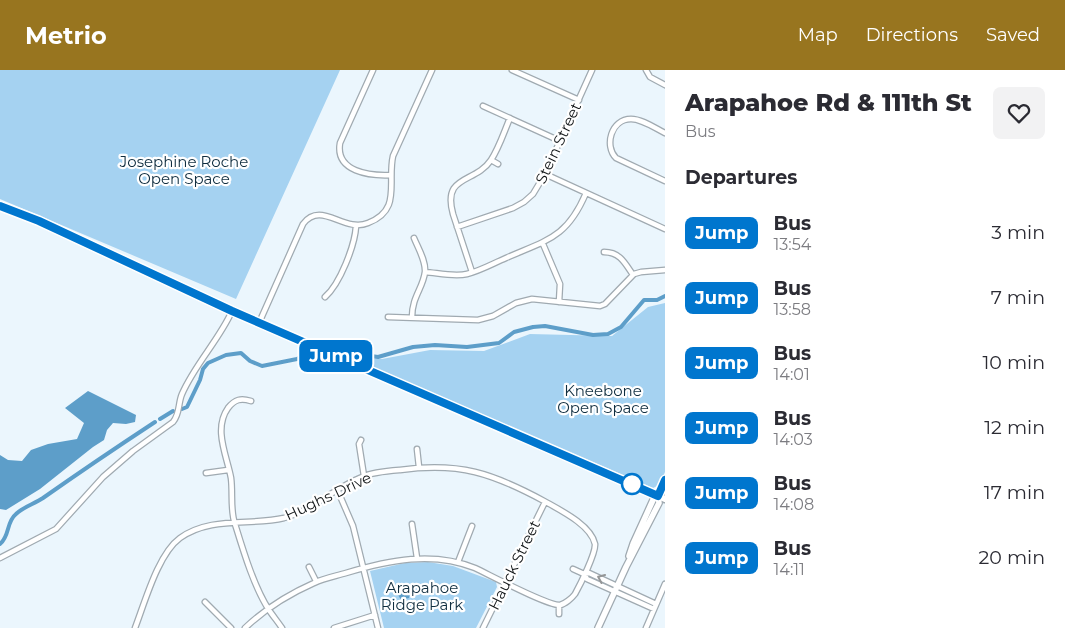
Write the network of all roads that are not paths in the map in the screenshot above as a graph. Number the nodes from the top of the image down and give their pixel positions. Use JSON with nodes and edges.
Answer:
{"nodes":[{"id":1,"x":373,"y":70,"type":"edge"},
{"id":2,"x":432,"y":70,"type":"edge"},
{"id":3,"x":512,"y":70,"type":"edge"},
{"id":4,"x":592,"y":70,"type":"edge"},
{"id":5,"x":646,"y":70,"type":"edge"},
{"id":6,"x":665,"y":85,"type":"edge"},
{"id":7,"x":579,"y":100,"type":"junction"},
{"id":8,"x":483,"y":106,"type":"dead end"},
{"id":9,"x":510,"y":118,"type":"junction"},
{"id":10,"x":665,"y":132,"type":"edge"},
{"id":11,"x":560,"y":141,"type":"junction"},
{"id":12,"x":491,"y":160,"type":"junction"},
{"id":13,"x":498,"y":164,"type":"dead end"},
{"id":14,"x":545,"y":174,"type":"junction"},
{"id":15,"x":391,"y":175,"type":"junction"},
{"id":16,"x":665,"y":181,"type":"edge"},
{"id":17,"x":586,"y":193,"type":"junction"},
{"id":18,"x":0,"y":206,"type":"edge"},
{"id":19,"x":356,"y":226,"type":"junction"},
{"id":20,"x":457,"y":227,"type":"junction"},
{"id":21,"x":665,"y":229,"type":"edge"},
{"id":22,"x":414,"y":238,"type":"dead end"},
{"id":23,"x":543,"y":244,"type":"junction"},
{"id":24,"x":604,"y":252,"type":"dead end"},
{"id":25,"x":665,"y":270,"type":"edge"},
{"id":26,"x":425,"y":272,"type":"junction"},
{"id":27,"x":472,"y":272,"type":"junction"},
{"id":28,"x":633,"y":275,"type":"junction"},
{"id":29,"x":325,"y":297,"type":"dead end"},
{"id":30,"x":559,"y":302,"type":"junction"},
{"id":31,"x":232,"y":311,"type":"junction"},
{"id":32,"x":388,"y":317,"type":"dead end"},
{"id":33,"x":412,"y":317,"type":"junction"},
{"id":34,"x":259,"y":323,"type":"junction"},
{"id":35,"x":251,"y":401,"type":"dead end"},
{"id":36,"x":362,"y":440,"type":"dead end"},
{"id":37,"x":417,"y":449,"type":"dead end"},
{"id":38,"x":419,"y":468,"type":"junction"},
{"id":39,"x":228,"y":470,"type":"junction"},
{"id":40,"x":206,"y":473,"type":"dead end"},
{"id":41,"x":364,"y":476,"type":"junction"},
{"id":42,"x":665,"y":480,"type":"edge"},
{"id":43,"x":337,"y":489,"type":"junction"},
{"id":44,"x":658,"y":496,"type":"junction"},
{"id":45,"x":665,"y":499,"type":"edge"},
{"id":46,"x":545,"y":502,"type":"junction"},
{"id":47,"x":234,"y":521,"type":"junction"},
{"id":48,"x":412,"y":524,"type":"dead end"},
{"id":49,"x":472,"y":526,"type":"dead end"},
{"id":50,"x":0,"y":558,"type":"edge"},
{"id":51,"x":417,"y":558,"type":"junction"},
{"id":52,"x":458,"y":562,"type":"junction"},
{"id":53,"x":309,"y":567,"type":"dead end"},
{"id":54,"x":363,"y":568,"type":"junction"},
{"id":55,"x":574,"y":569,"type":"dead end"},
{"id":56,"x":584,"y":574,"type":"junction"},
{"id":57,"x":316,"y":582,"type":"junction"},
{"id":58,"x":506,"y":583,"type":"junction"},
{"id":59,"x":665,"y":584,"type":"edge"},
{"id":60,"x":616,"y":589,"type":"junction"},
{"id":61,"x":205,"y":602,"type":"dead end"},
{"id":62,"x":559,"y":605,"type":"junction"},
{"id":63,"x":655,"y":607,"type":"junction"},
{"id":64,"x":268,"y":609,"type":"junction"},
{"id":65,"x":559,"y":614,"type":"dead end"},
{"id":66,"x":375,"y":615,"type":"junction"},
{"id":67,"x":135,"y":628,"type":"edge"},
{"id":68,"x":231,"y":628,"type":"edge"},
{"id":69,"x":245,"y":628,"type":"edge"},
{"id":70,"x":282,"y":628,"type":"edge"},
{"id":71,"x":334,"y":628,"type":"edge"},
{"id":72,"x":378,"y":628,"type":"edge"},
{"id":73,"x":483,"y":628,"type":"edge"},
{"id":74,"x":598,"y":628,"type":"edge"},
{"id":75,"x":646,"y":628,"type":"edge"}],
"edges":[{"from":1,"to":15,"type":"street"},
{"from":2,"to":15,"type":"street"},
{"from":3,"to":7,"type":"street"},
{"from":4,"to":7,"type":"street","name":"Stein Street"},
{"from":5,"to":6,"type":"street"},
{"from":7,"to":11,"type":"street","name":"Stein Street"},
{"from":8,"to":9,"type":"street"},
{"from":9,"to":11,"type":"street"},
{"from":9,"to":12,"type":"street"},
{"from":10,"to":16,"type":"street"},
{"from":11,"to":14,"type":"street","name":"Stein Street"},
{"from":12,"to":13,"type":"street"},
{"from":12,"to":20,"type":"street"},
{"from":14,"to":17,"type":"street"},
{"from":14,"to":20,"type":"street","name":"Stein Street"},
{"from":15,"to":19,"type":"street"},
{"from":17,"to":21,"type":"street"},
{"from":17,"to":23,"type":"street"},
{"from":18,"to":31,"type":"main road"},
{"from":19,"to":29,"type":"street"},
{"from":19,"to":34,"type":"street"},
{"from":20,"to":27,"type":"street"},
{"from":22,"to":26,"type":"street"},
{"from":23,"to":27,"type":"street"},
{"from":23,"to":30,"type":"street"},
{"from":24,"to":28,"type":"street"},
{"from":25,"to":28,"type":"street"},
{"from":26,"to":27,"type":"street"},
{"from":26,"to":33,"type":"street"},
{"from":28,"to":30,"type":"street"},
{"from":30,"to":33,"type":"street"},
{"from":31,"to":34,"type":"main road"},
{"from":31,"to":50,"type":"street"},
{"from":32,"to":33,"type":"street"},
{"from":34,"to":44,"type":"main road"},
{"from":35,"to":39,"type":"street"},
{"from":36,"to":41,"type":"street"},
{"from":37,"to":38,"type":"street"},
{"from":38,"to":41,"type":"street","name":"Hughs Drive"},
{"from":38,"to":46,"type":"street","name":"Hughs Drive"},
{"from":39,"to":40,"type":"street"},
{"from":39,"to":47,"type":"street"},
{"from":41,"to":43,"type":"street","name":"Hughs Drive"},
{"from":42,"to":44,"type":"street"},
{"from":43,"to":47,"type":"street","name":"Hughs Drive"},
{"from":43,"to":54,"type":"street"},
{"from":44,"to":45,"type":"main road"},
{"from":44,"to":60,"type":"street"},
{"from":46,"to":56,"type":"street","name":"Hughs Drive"},
{"from":46,"to":58,"type":"street","name":"Hauck Street"},
{"from":47,"to":64,"type":"street"},
{"from":47,"to":67,"type":"street","name":"Hughs Drive"},
{"from":48,"to":51,"type":"street"},
{"from":49,"to":52,"type":"street"},
{"from":51,"to":52,"type":"street"},
{"from":51,"to":54,"type":"street"},
{"from":52,"to":58,"type":"street"},
{"from":53,"to":57,"type":"street"},
{"from":54,"to":57,"type":"street"},
{"from":54,"to":66,"type":"street"},
{"from":55,"to":56,"type":"street"},
{"from":56,"to":60,"type":"street"},
{"from":56,"to":62,"type":"street","name":"Hughs Drive"},
{"from":57,"to":64,"type":"street"},
{"from":58,"to":62,"type":"street"},
{"from":58,"to":73,"type":"street","name":"Hauck Street"},
{"from":59,"to":63,"type":"street"},
{"from":60,"to":63,"type":"street"},
{"from":60,"to":74,"type":"street"},
{"from":61,"to":68,"type":"street"},
{"from":62,"to":65,"type":"street"},
{"from":63,"to":75,"type":"street"},
{"from":64,"to":69,"type":"street"},
{"from":64,"to":70,"type":"street"},
{"from":66,"to":71,"type":"street"},
{"from":66,"to":72,"type":"street"}]}
